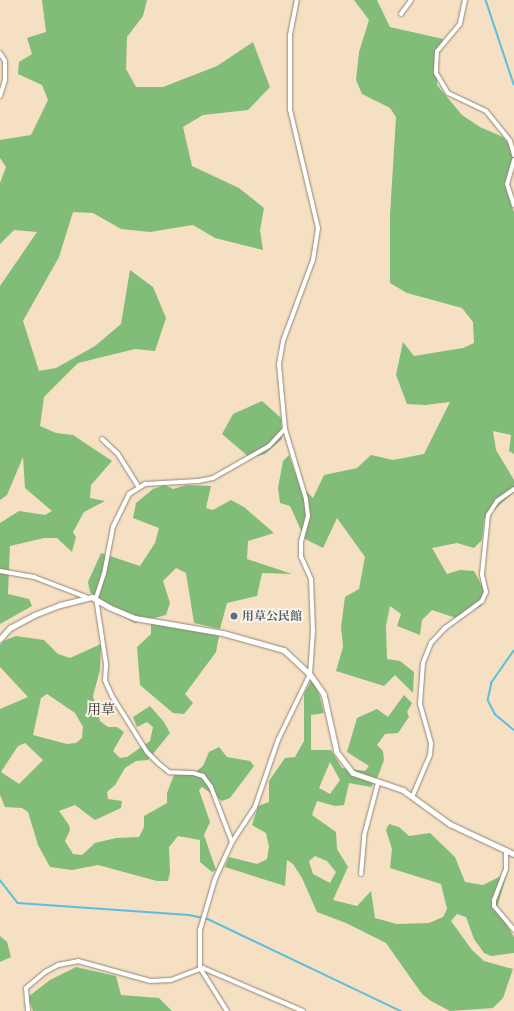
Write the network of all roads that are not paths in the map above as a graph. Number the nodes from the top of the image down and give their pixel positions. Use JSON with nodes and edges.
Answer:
{"nodes":[{"id":1,"x":297,"y":0,"type":"edge"},
{"id":2,"x":411,"y":0,"type":"edge"},
{"id":3,"x":465,"y":0,"type":"edge"},
{"id":4,"x":401,"y":14,"type":"dead end"},
{"id":5,"x":0,"y":53,"type":"edge"},
{"id":6,"x":0,"y":96,"type":"edge"},
{"id":7,"x":514,"y":155,"type":"edge"},
{"id":8,"x":514,"y":160,"type":"edge"},
{"id":9,"x":514,"y":204,"type":"edge"},
{"id":10,"x":285,"y":429,"type":"junction"},
{"id":11,"x":102,"y":439,"type":"dead end"},
{"id":12,"x":138,"y":486,"type":"junction"},
{"id":13,"x":514,"y":489,"type":"edge"},
{"id":14,"x":0,"y":571,"type":"edge"},
{"id":15,"x":86,"y":597,"type":"junction"},
{"id":16,"x":96,"y":598,"type":"junction"},
{"id":17,"x":0,"y":639,"type":"edge"},
{"id":18,"x":310,"y":674,"type":"junction"},
{"id":19,"x":378,"y":783,"type":"junction"},
{"id":20,"x":413,"y":795,"type":"junction"},
{"id":21,"x":232,"y":842,"type":"junction"},
{"id":22,"x":506,"y":850,"type":"junction"},
{"id":23,"x":514,"y":854,"type":"edge"},
{"id":24,"x":361,"y":874,"type":"dead end"},
{"id":25,"x":514,"y":930,"type":"edge"},
{"id":26,"x":200,"y":968,"type":"junction"},
{"id":27,"x":28,"y":1011,"type":"edge"},
{"id":28,"x":227,"y":1011,"type":"edge"},
{"id":29,"x":303,"y":1011,"type":"edge"}],
"edges":[{"from":1,"to":10,"type":"street"},
{"from":2,"to":4,"type":"street"},
{"from":3,"to":7,"type":"street"},
{"from":5,"to":6,"type":"street"},
{"from":8,"to":9,"type":"street"},
{"from":10,"to":12,"type":"street"},
{"from":10,"to":18,"type":"street"},
{"from":11,"to":12,"type":"street"},
{"from":12,"to":16,"type":"street"},
{"from":13,"to":20,"type":"street"},
{"from":14,"to":15,"type":"street"},
{"from":15,"to":16,"type":"street"},
{"from":15,"to":17,"type":"street"},
{"from":16,"to":18,"type":"street"},
{"from":16,"to":21,"type":"street"},
{"from":18,"to":19,"type":"street"},
{"from":18,"to":21,"type":"street"},
{"from":19,"to":20,"type":"street"},
{"from":19,"to":24,"type":"street"},
{"from":20,"to":22,"type":"street"},
{"from":21,"to":26,"type":"street"},
{"from":22,"to":23,"type":"street"},
{"from":22,"to":25,"type":"street"},
{"from":26,"to":27,"type":"street"},
{"from":26,"to":28,"type":"street"},
{"from":26,"to":29,"type":"street"}]}
